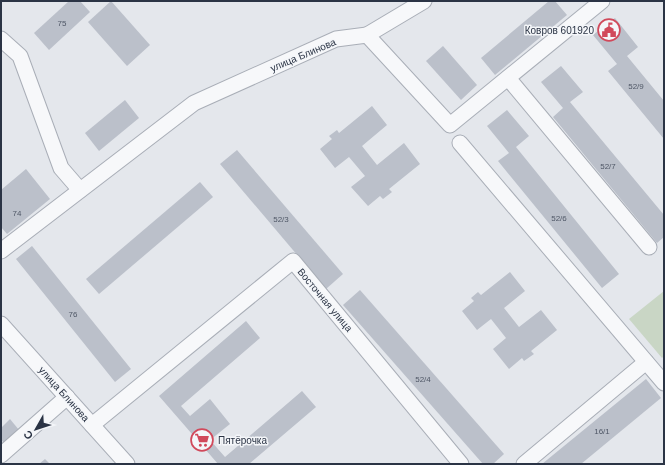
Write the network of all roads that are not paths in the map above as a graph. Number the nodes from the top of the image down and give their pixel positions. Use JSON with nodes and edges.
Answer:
{"nodes":[{"id":1,"x":424,"y":1,"type":"edge"},
{"id":2,"x":593,"y":3,"type":"edge"},
{"id":3,"x":367,"y":35,"type":"junction"},
{"id":4,"x":1,"y":39,"type":"edge"},
{"id":5,"x":508,"y":78,"type":"junction"},
{"id":6,"x":460,"y":143,"type":"dead end"},
{"id":7,"x":80,"y":190,"type":"junction"},
{"id":8,"x":649,"y":247,"type":"dead end"},
{"id":9,"x":1,"y":251,"type":"edge"},
{"id":10,"x":1,"y":324,"type":"edge"},
{"id":11,"x":646,"y":362,"type":"junction"},
{"id":12,"x":664,"y":383,"type":"edge"},
{"id":13,"x":66,"y":397,"type":"junction"},
{"id":14,"x":92,"y":425,"type":"junction"},
{"id":15,"x":1,"y":455,"type":"edge"},
{"id":16,"x":127,"y":464,"type":"edge"},
{"id":17,"x":461,"y":464,"type":"edge"},
{"id":18,"x":524,"y":464,"type":"edge"}],
"edges":[{"from":1,"to":3,"type":"street"},
{"from":2,"to":5,"type":"street"},
{"from":3,"to":5,"type":"street"},
{"from":3,"to":7,"type":"street","name":"улица Блинова"},
{"from":4,"to":7,"type":"street"},
{"from":5,"to":8,"type":"street"},
{"from":6,"to":11,"type":"street"},
{"from":7,"to":9,"type":"street","name":"улица Блинова"},
{"from":10,"to":13,"type":"street","name":"улица Блинова"},
{"from":11,"to":12,"type":"street"},
{"from":11,"to":18,"type":"street"},
{"from":13,"to":14,"type":"street","name":"улица Блинова"},
{"from":13,"to":15,"type":"street"},
{"from":14,"to":16,"type":"street","name":"улица Блинова"},
{"from":14,"to":17,"type":"street","name":"Восточная улица"}]}
